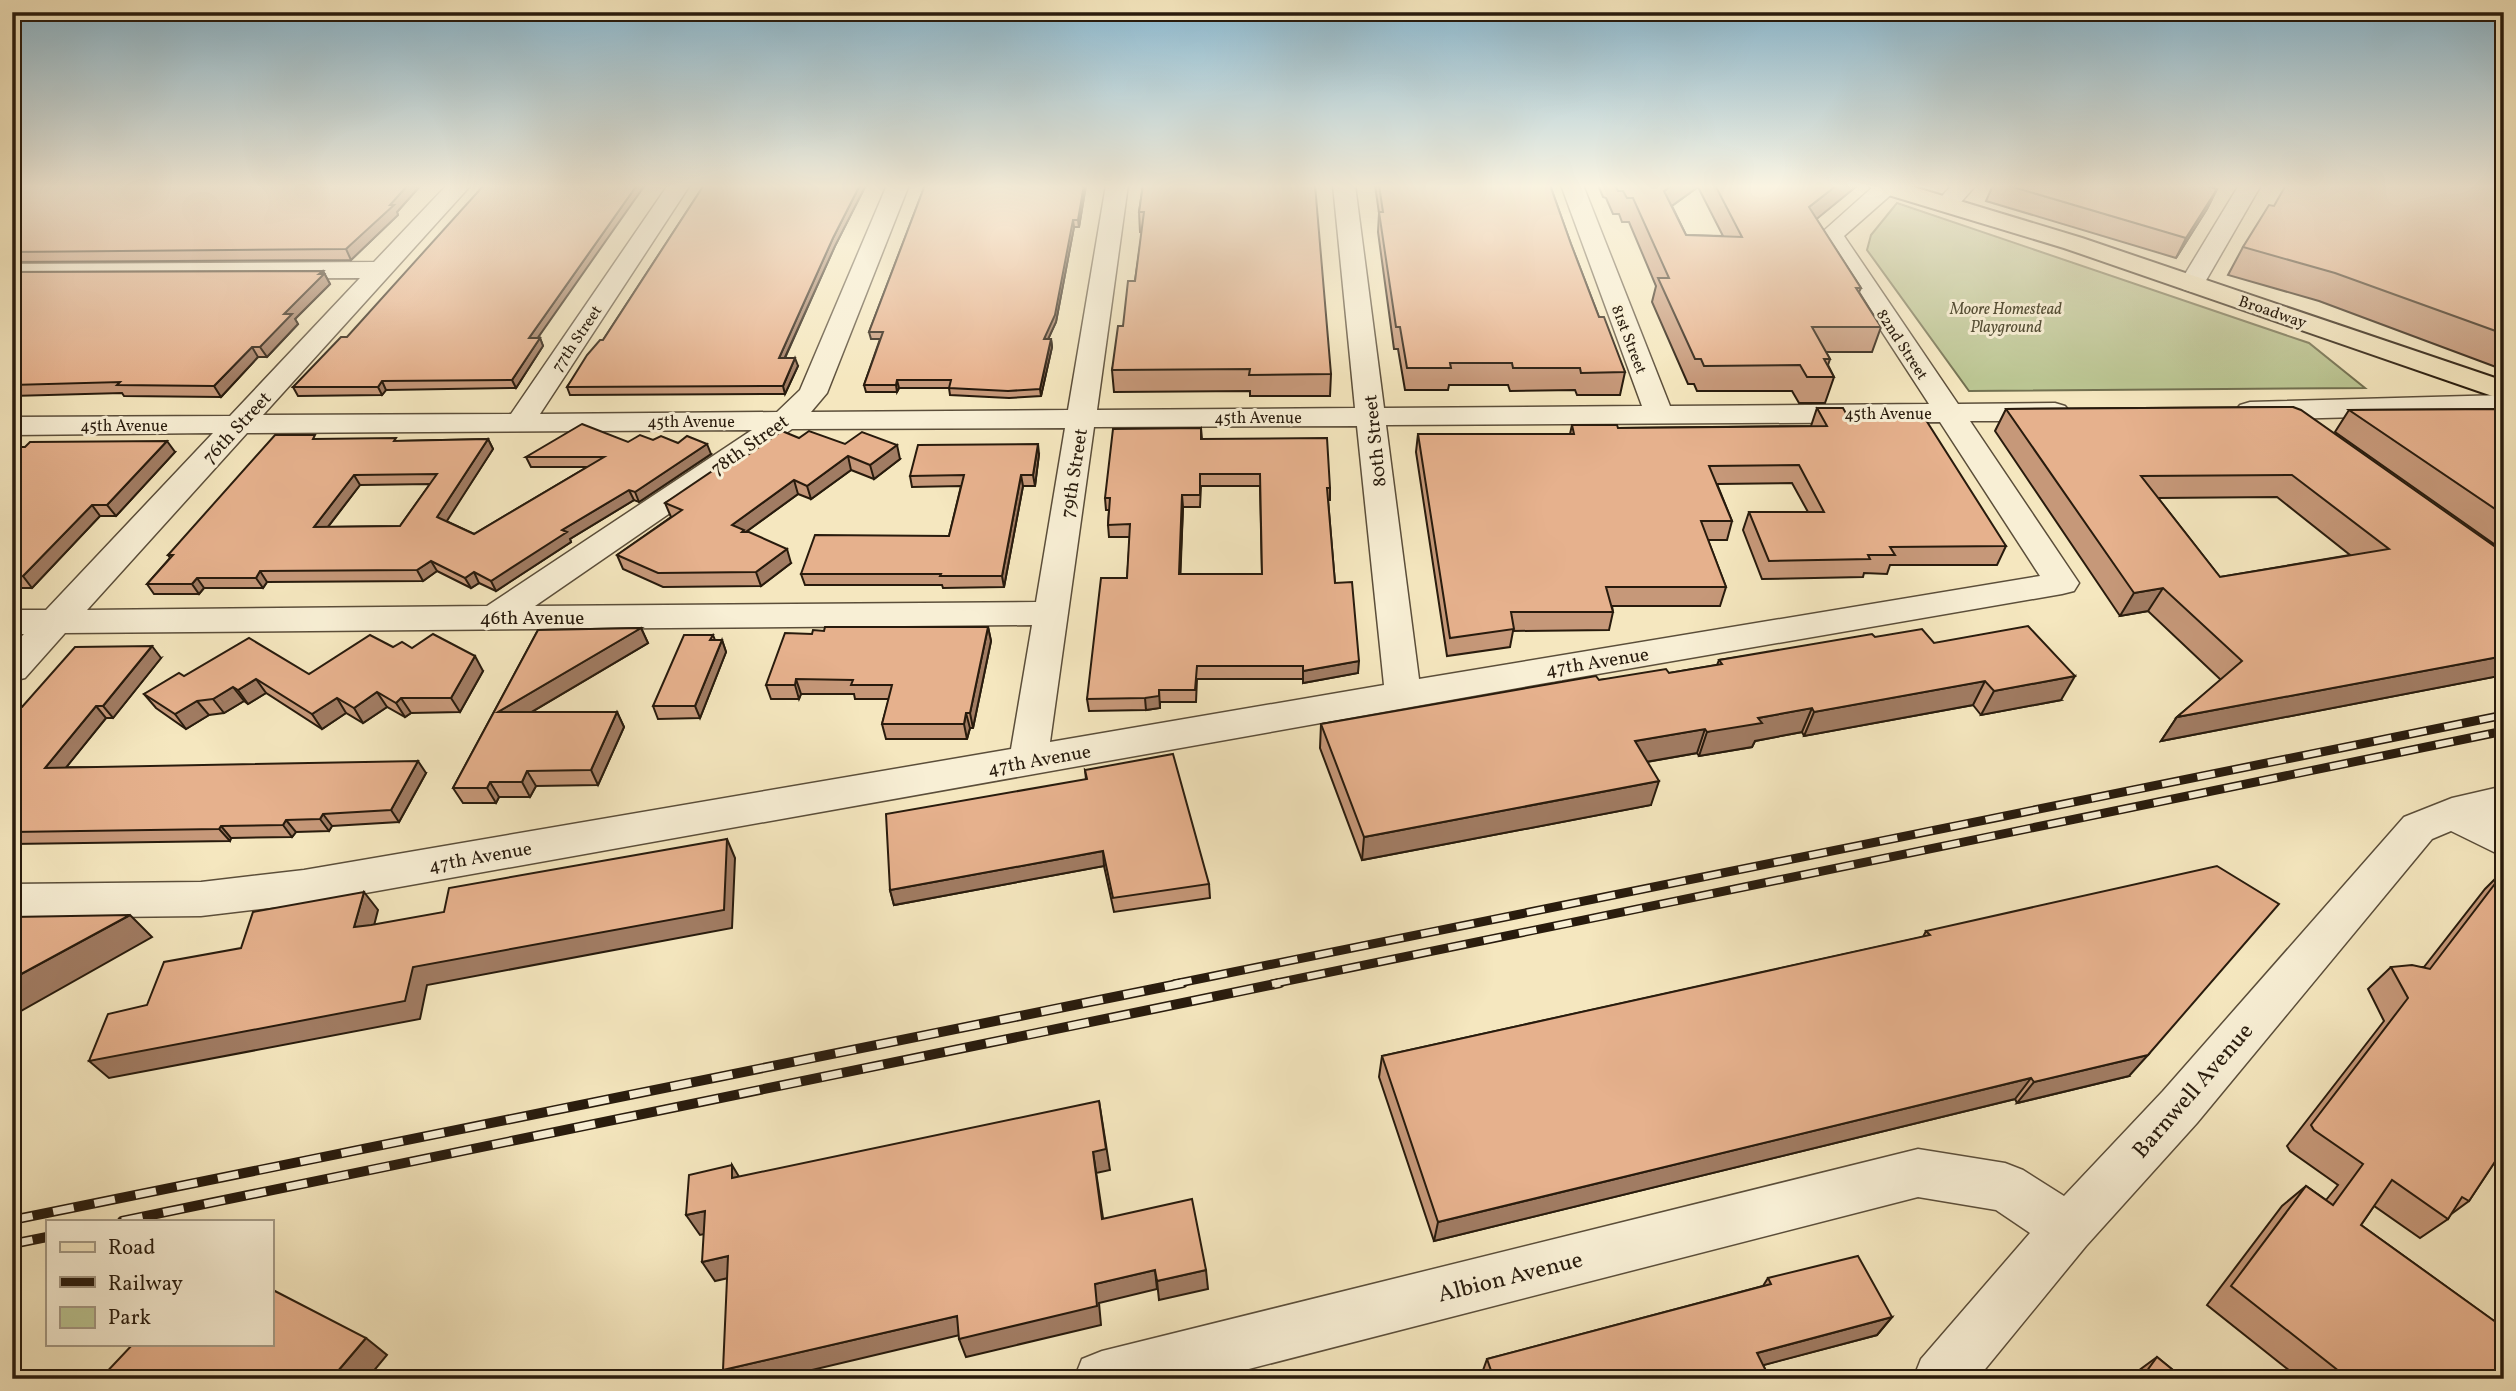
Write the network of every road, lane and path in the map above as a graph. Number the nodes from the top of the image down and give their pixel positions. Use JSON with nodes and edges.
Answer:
{"nodes":[{"id":1,"x":400,"y":250,"type":"edge"},
{"id":2,"x":635,"y":250,"type":"edge"},
{"id":3,"x":871,"y":250,"type":"edge"},
{"id":4,"x":1107,"y":250,"type":"edge"},
{"id":5,"x":1352,"y":250,"type":"edge"},
{"id":6,"x":1597,"y":250,"type":"edge"},
{"id":7,"x":1841,"y":250,"type":"edge"},
{"id":8,"x":2086,"y":250,"type":"edge"},
{"id":9,"x":2210,"y":250,"type":"edge"},
{"id":10,"x":381,"y":270,"type":"junction"},
{"id":11,"x":12,"y":272,"type":"edge"},
{"id":12,"x":2192,"y":284,"type":"junction"},
{"id":13,"x":2504,"y":391,"type":"edge"},
{"id":14,"x":2504,"y":404,"type":"edge"},
{"id":15,"x":2218,"y":411,"type":"edge"},
{"id":16,"x":2281,"y":411,"type":"junction"},
{"id":17,"x":2083,"y":412,"type":"edge"},
{"id":18,"x":1948,"y":413,"type":"junction"},
{"id":19,"x":1659,"y":414,"type":"junction"},
{"id":20,"x":1371,"y":416,"type":"junction"},
{"id":21,"x":1081,"y":419,"type":"junction"},
{"id":22,"x":785,"y":421,"type":"junction"},
{"id":23,"x":520,"y":422,"type":"junction"},
{"id":24,"x":239,"y":424,"type":"junction"},
{"id":25,"x":12,"y":426,"type":"edge"},
{"id":26,"x":2315,"y":434,"type":"edge"},
{"id":27,"x":2062,"y":583,"type":"joint"},
{"id":28,"x":1051,"y":613,"type":"junction"},
{"id":29,"x":495,"y":617,"type":"junction"},
{"id":30,"x":55,"y":621,"type":"junction"},
{"id":31,"x":12,"y":622,"type":"edge"},
{"id":32,"x":12,"y":669,"type":"edge"},
{"id":33,"x":1403,"y":696,"type":"junction"},
{"id":34,"x":1028,"y":761,"type":"junction"},
{"id":35,"x":2504,"y":801,"type":"edge"},
{"id":36,"x":2452,"y":813,"type":"junction"},
{"id":37,"x":2504,"y":841,"type":"edge"},
{"id":38,"x":12,"y":901,"type":"edge"},
{"id":39,"x":2068,"y":1228,"type":"junction"},
{"id":40,"x":1102,"y":1379,"type":"edge"},
{"id":41,"x":1941,"y":1379,"type":"edge"}],
"edges":[{"from":1,"to":10,"type":"street","name":"76th Street"},
{"from":2,"to":23,"type":"street","name":"77th Street"},
{"from":3,"to":22,"type":"street","name":"78th Street"},
{"from":4,"to":21,"type":"street","name":"79th Street"},
{"from":5,"to":20,"type":"street","name":"80th Street"},
{"from":6,"to":19,"type":"street","name":"81st Street"},
{"from":7,"to":18,"type":"street","name":"82nd Street"},
{"from":8,"to":12,"type":"main road","name":"Broadway"},
{"from":9,"to":12,"type":"street"},
{"from":10,"to":11,"type":"street"},
{"from":10,"to":24,"type":"street","name":"76th Street"},
{"from":12,"to":13,"type":"main road","name":"Broadway"},
{"from":14,"to":16,"type":"street"},
{"from":15,"to":16,"type":"street"},
{"from":16,"to":26,"type":"street"},
{"from":17,"to":18,"type":"street","name":"45th Avenue"},
{"from":18,"to":19,"type":"street","name":"45th Avenue"},
{"from":18,"to":27,"type":"street","name":"82nd Street"},
{"from":19,"to":20,"type":"street","name":"45th Avenue"},
{"from":20,"to":21,"type":"street","name":"45th Avenue"},
{"from":20,"to":33,"type":"street","name":"80th Street"},
{"from":21,"to":22,"type":"street","name":"45th Avenue"},
{"from":21,"to":28,"type":"street","name":"79th Street"},
{"from":22,"to":23,"type":"street","name":"45th Avenue"},
{"from":22,"to":29,"type":"street","name":"78th Street"},
{"from":23,"to":24,"type":"street","name":"45th Avenue"},
{"from":24,"to":25,"type":"street","name":"45th Avenue"},
{"from":24,"to":30,"type":"street","name":"76th Street"},
{"from":27,"to":33,"type":"street","name":"47th Avenue"},
{"from":28,"to":29,"type":"street","name":"46th Avenue"},
{"from":28,"to":34,"type":"street","name":"79th Street"},
{"from":29,"to":30,"type":"street","name":"46th Avenue"},
{"from":30,"to":31,"type":"street","name":"46th Avenue"},
{"from":30,"to":32,"type":"street","name":"76th Street"},
{"from":33,"to":34,"type":"street","name":"47th Avenue"},
{"from":34,"to":38,"type":"street","name":"47th Avenue"},
{"from":35,"to":36,"type":"street","name":"Barnwell Avenue"},
{"from":36,"to":37,"type":"street"},
{"from":36,"to":39,"type":"street","name":"Barnwell Avenue"},
{"from":39,"to":40,"type":"street","name":"Albion Avenue"},
{"from":39,"to":41,"type":"street","name":"Barnwell Avenue"}]}
